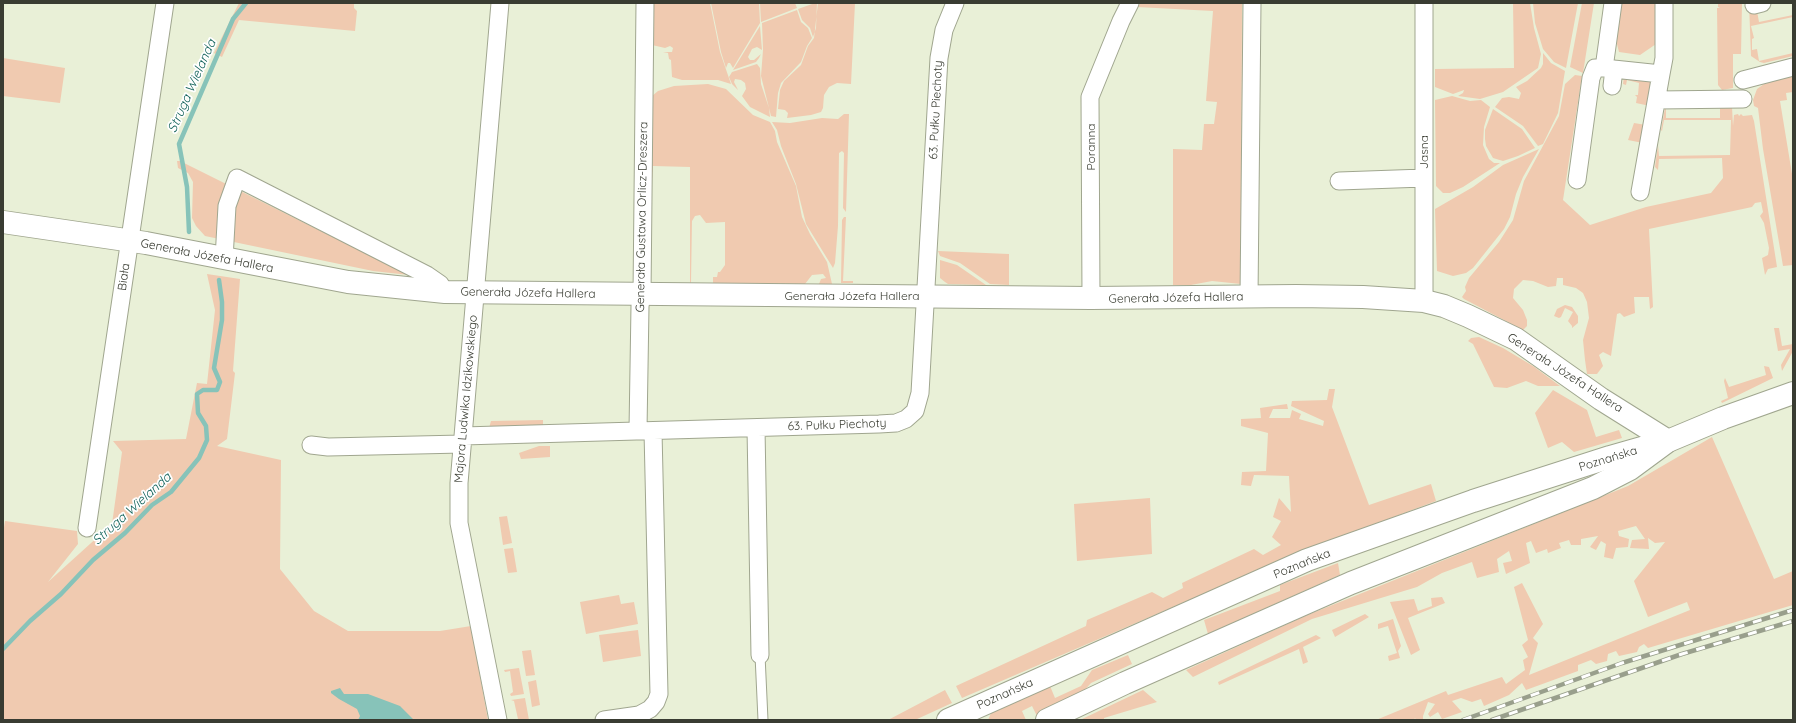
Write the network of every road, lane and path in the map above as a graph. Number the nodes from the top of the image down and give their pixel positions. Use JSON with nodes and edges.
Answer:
{"nodes":[{"id":1,"x":165,"y":3,"type":"edge"},
{"id":2,"x":500,"y":3,"type":"edge"},
{"id":3,"x":645,"y":3,"type":"edge"},
{"id":4,"x":955,"y":3,"type":"edge"},
{"id":5,"x":1130,"y":3,"type":"edge"},
{"id":6,"x":1252,"y":3,"type":"edge"},
{"id":7,"x":1424,"y":3,"type":"edge"},
{"id":8,"x":1613,"y":3,"type":"edge"},
{"id":9,"x":1664,"y":3,"type":"edge"},
{"id":10,"x":1793,"y":68,"type":"edge"},
{"id":11,"x":1609,"y":69,"type":"junction"},
{"id":12,"x":1661,"y":74,"type":"junction"},
{"id":13,"x":1744,"y":80,"type":"dead end"},
{"id":14,"x":1612,"y":86,"type":"dead end"},
{"id":15,"x":1743,"y":99,"type":"dead end"},
{"id":16,"x":1657,"y":100,"type":"junction"},
{"id":17,"x":1424,"y":178,"type":"junction"},
{"id":18,"x":1577,"y":180,"type":"dead end"},
{"id":19,"x":1340,"y":181,"type":"dead end"},
{"id":20,"x":1640,"y":192,"type":"dead end"},
{"id":21,"x":3,"y":222,"type":"edge"},
{"id":22,"x":129,"y":241,"type":"junction"},
{"id":23,"x":224,"y":259,"type":"junction"},
{"id":24,"x":445,"y":292,"type":"junction"},
{"id":25,"x":475,"y":293,"type":"junction"},
{"id":26,"x":642,"y":294,"type":"junction"},
{"id":27,"x":927,"y":296,"type":"junction"},
{"id":28,"x":1248,"y":297,"type":"junction"},
{"id":29,"x":1091,"y":298,"type":"junction"},
{"id":30,"x":1424,"y":301,"type":"junction"},
{"id":31,"x":1793,"y":393,"type":"edge"},
{"id":32,"x":756,"y":428,"type":"junction"},
{"id":33,"x":646,"y":430,"type":"junction"},
{"id":34,"x":462,"y":440,"type":"junction"},
{"id":35,"x":1668,"y":441,"type":"junction"},
{"id":36,"x":311,"y":445,"type":"dead end"},
{"id":37,"x":87,"y":528,"type":"dead end"},
{"id":38,"x":760,"y":655,"type":"joint"},
{"id":39,"x":498,"y":720,"type":"edge"},
{"id":40,"x":604,"y":720,"type":"edge"},
{"id":41,"x":763,"y":720,"type":"edge"},
{"id":42,"x":948,"y":720,"type":"edge"},
{"id":43,"x":1047,"y":720,"type":"edge"}],
"edges":[{"from":1,"to":22,"type":"street","name":"Biała"},
{"from":2,"to":25,"type":"street","name":"Majora Ludwika Idzikowskiego"},
{"from":3,"to":26,"type":"street","name":"Generała Gustawa Orlicz-Dreszera"},
{"from":4,"to":27,"type":"street","name":"63. Pułku Piechoty"},
{"from":5,"to":29,"type":"street","name":"Poranna"},
{"from":6,"to":28,"type":"street"},
{"from":7,"to":17,"type":"street","name":"Jasna"},
{"from":8,"to":11,"type":"street"},
{"from":9,"to":12,"type":"street"},
{"from":10,"to":13,"type":"street"},
{"from":11,"to":12,"type":"street"},
{"from":11,"to":14,"type":"street"},
{"from":11,"to":18,"type":"street"},
{"from":12,"to":16,"type":"street"},
{"from":15,"to":16,"type":"street"},
{"from":16,"to":20,"type":"street"},
{"from":17,"to":19,"type":"street"},
{"from":17,"to":30,"type":"street","name":"Jasna"},
{"from":21,"to":22,"type":"street","name":"Generała Józefa Hallera"},
{"from":22,"to":23,"type":"street","name":"Generała Józefa Hallera"},
{"from":22,"to":37,"type":"street","name":"Biała"},
{"from":23,"to":24,"type":"street","name":"Generała Józefa Hallera"},
{"from":23,"to":24,"type":"street"},
{"from":24,"to":25,"type":"street","name":"Generała Józefa Hallera"},
{"from":25,"to":26,"type":"street","name":"Generała Józefa Hallera"},
{"from":25,"to":34,"type":"street","name":"Majora Ludwika Idzikowskiego"},
{"from":26,"to":27,"type":"street","name":"Generała Józefa Hallera"},
{"from":26,"to":33,"type":"street","name":"Generała Gustawa Orlicz-Dreszera"},
{"from":27,"to":29,"type":"street","name":"Generała Józefa Hallera"},
{"from":27,"to":32,"type":"street","name":"63. Pułku Piechoty"},
{"from":28,"to":29,"type":"street","name":"Generała Józefa Hallera"},
{"from":28,"to":30,"type":"street","name":"Generała Józefa Hallera"},
{"from":30,"to":35,"type":"street","name":"Generała Józefa Hallera"},
{"from":31,"to":35,"type":"street","name":"Poznańska"},
{"from":32,"to":33,"type":"street","name":"63. Pułku Piechoty"},
{"from":32,"to":38,"type":"street"},
{"from":33,"to":34,"type":"street","name":"63. Pułku Piechoty"},
{"from":33,"to":40,"type":"street","name":"Generała Gustawa Orlicz-Dreszera"},
{"from":34,"to":36,"type":"street","name":"63. Pułku Piechoty"},
{"from":34,"to":39,"type":"street","name":"Majora Ludwika Idzikowskiego"},
{"from":35,"to":42,"type":"street","name":"Poznańska"},
{"from":35,"to":43,"type":"street","name":"Poznańska"},
{"from":38,"to":41,"type":"lane"}]}
